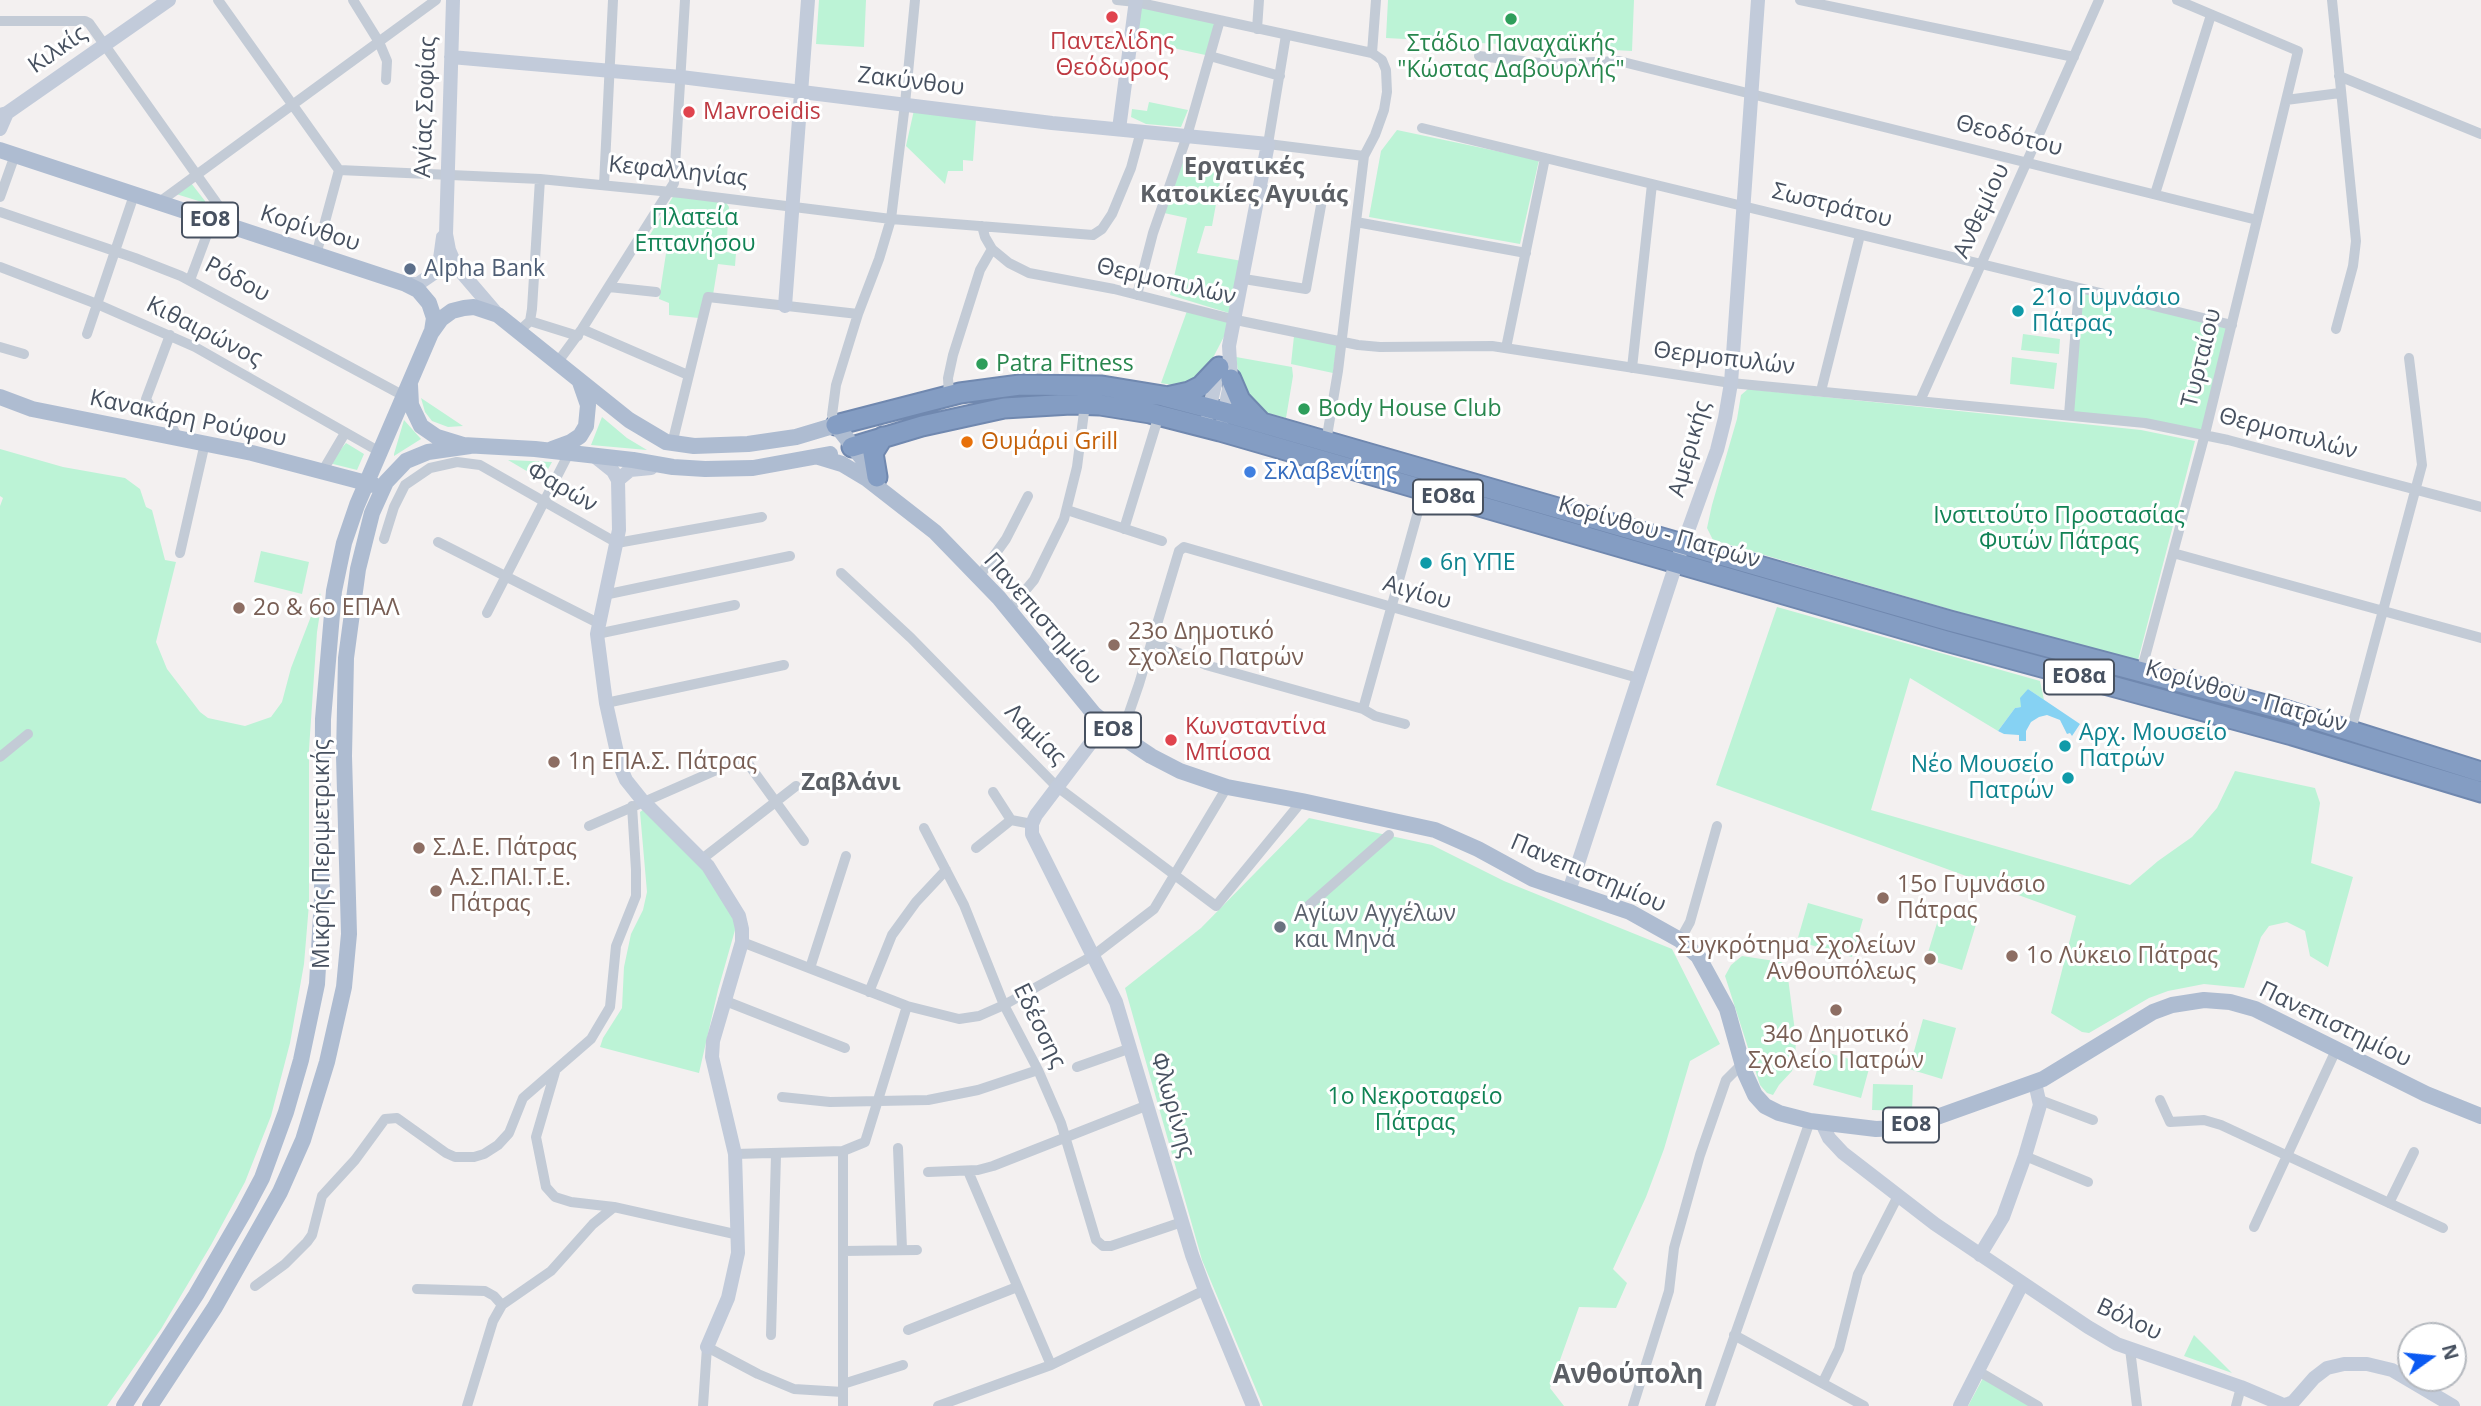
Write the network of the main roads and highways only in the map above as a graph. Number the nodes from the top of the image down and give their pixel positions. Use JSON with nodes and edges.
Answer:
{"nodes":[{"id":1,"x":7,"y":152,"type":"edge"},
{"id":2,"x":431,"y":333,"type":"junction"},
{"id":3,"x":577,"y":378,"type":"junction"},
{"id":4,"x":411,"y":379,"type":"junction"},
{"id":5,"x":0,"y":397,"type":"edge"},
{"id":6,"x":1161,"y":406,"type":"junction"},
{"id":7,"x":1215,"y":420,"type":"junction"},
{"id":8,"x":1264,"y":424,"type":"junction"},
{"id":9,"x":836,"y":425,"type":"junction"},
{"id":10,"x":883,"y":437,"type":"junction"},
{"id":11,"x":470,"y":446,"type":"junction"},
{"id":12,"x":852,"y":447,"type":"junction"},
{"id":13,"x":535,"y":449,"type":"junction"},
{"id":14,"x":819,"y":457,"type":"junction"},
{"id":15,"x":877,"y":477,"type":"junction"},
{"id":16,"x":366,"y":483,"type":"junction"},
{"id":17,"x":383,"y":487,"type":"junction"},
{"id":18,"x":890,"y":496,"type":"junction"},
{"id":19,"x":2481,"y":772,"type":"edge"},
{"id":20,"x":2481,"y":792,"type":"edge"},
{"id":21,"x":2481,"y":1116,"type":"edge"},
{"id":22,"x":124,"y":1406,"type":"edge"},
{"id":23,"x":150,"y":1406,"type":"edge"}],
"edges":[{"from":1,"to":2,"type":"main road","name":"Κορίνθου","number":"ΕΟ8"},
{"from":2,"to":3,"type":"main road"},
{"from":2,"to":4,"type":"main road"},
{"from":3,"to":9,"type":"main road"},
{"from":3,"to":13,"type":"main road"},
{"from":4,"to":11,"type":"main road"},
{"from":4,"to":16,"type":"main road"},
{"from":5,"to":16,"type":"main road","name":"Κανακάρη Ρούφου"},
{"from":6,"to":7,"type":"highway","name":"Κορίνθου - Πατρών","number":"ΕΟ8α"},
{"from":6,"to":8,"type":"highway"},
{"from":6,"to":9,"type":"highway","name":"Κορίνθου - Πατρών","number":"ΕΟ8α"},
{"from":6,"to":10,"type":"highway","name":"Κορίνθου - Πατρών","number":"ΕΟ8α"},
{"from":7,"to":8,"type":"highway","name":"Κορίνθου - Πατρών","number":"ΕΟ8α"},
{"from":7,"to":20,"type":"highway","name":"Κορίνθου - Πατρών","number":"ΕΟ8α"},
{"from":8,"to":19,"type":"highway","name":"Κορίνθου - Πατρών","number":"ΕΟ8α"},
{"from":9,"to":12,"type":"main road","number":"ΕΟ8"},
{"from":10,"to":12,"type":"highway","name":"Κορίνθου - Πατρών","number":"ΕΟ8α"},
{"from":10,"to":15,"type":"highway"},
{"from":11,"to":13,"type":"main road"},
{"from":11,"to":17,"type":"main road","name":"Μικρής Περιμετρικής"},
{"from":12,"to":14,"type":"main road","name":"Κορίνθου - Πατρών","number":"ΕΟ8α"},
{"from":12,"to":15,"type":"main road","name":"Πανεπιστημίου","number":"ΕΟ8"},
{"from":13,"to":14,"type":"main road"},
{"from":14,"to":18,"type":"main road","name":"Πανεπιστημίου","number":"ΕΟ8"},
{"from":15,"to":18,"type":"main road","name":"Πανεπιστημίου","number":"ΕΟ8"},
{"from":16,"to":17,"type":"main road","name":"Κανακάρη Ρούφου"},
{"from":16,"to":22,"type":"main road","name":"Μικρής Περιμετρικής"},
{"from":17,"to":23,"type":"main road","name":"Μικρής Περιμετρικής"},
{"from":18,"to":21,"type":"main road","name":"Πανεπιστημίου","number":"ΕΟ8"}]}
